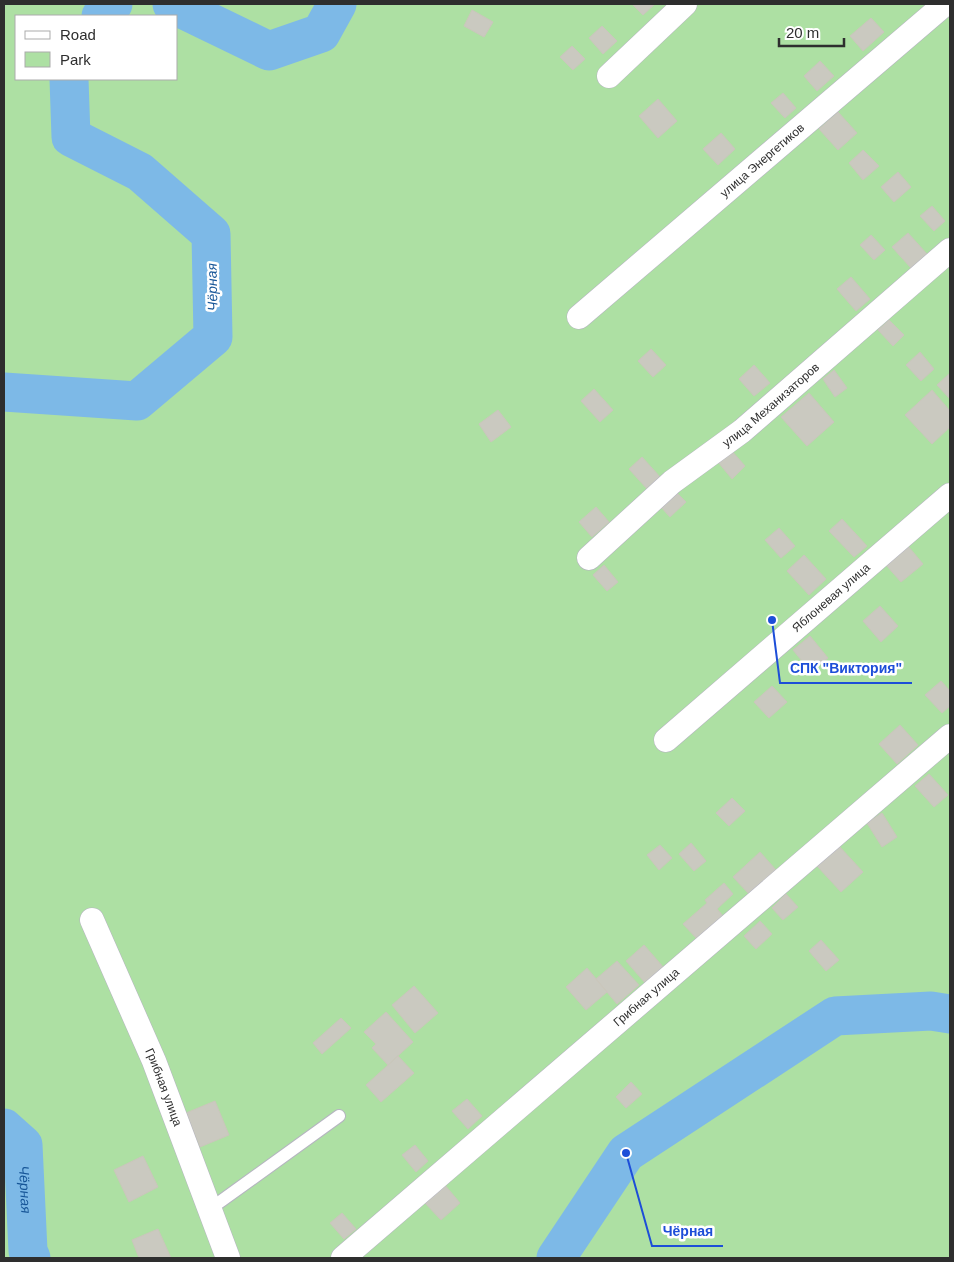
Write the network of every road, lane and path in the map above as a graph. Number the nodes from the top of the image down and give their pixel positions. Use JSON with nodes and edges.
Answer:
{"nodes":[{"id":1,"x":685,"y":4,"type":"edge"},
{"id":2,"x":945,"y":4,"type":"edge"},
{"id":3,"x":609,"y":76,"type":"dead end"},
{"id":4,"x":950,"y":250,"type":"edge"},
{"id":5,"x":579,"y":317,"type":"dead end"},
{"id":6,"x":950,"y":495,"type":"edge"},
{"id":7,"x":589,"y":558,"type":"dead end"},
{"id":8,"x":950,"y":736,"type":"edge"},
{"id":9,"x":666,"y":740,"type":"dead end"},
{"id":10,"x":92,"y":920,"type":"dead end"},
{"id":11,"x":339,"y":1116,"type":"dead end"},
{"id":12,"x":210,"y":1209,"type":"junction"},
{"id":13,"x":228,"y":1258,"type":"edge"},
{"id":14,"x":343,"y":1258,"type":"edge"}],
"edges":[{"from":1,"to":3,"type":"street"},
{"from":2,"to":5,"type":"street","name":"улица Энергетиков"},
{"from":4,"to":7,"type":"street","name":"улица Механизаторов"},
{"from":6,"to":9,"type":"street","name":"Яблоневая улица"},
{"from":8,"to":14,"type":"street","name":"Грибная улица"},
{"from":10,"to":12,"type":"street","name":"Грибная улица"},
{"from":11,"to":12,"type":"lane"},
{"from":12,"to":13,"type":"street","name":"Грибная улица"}]}
